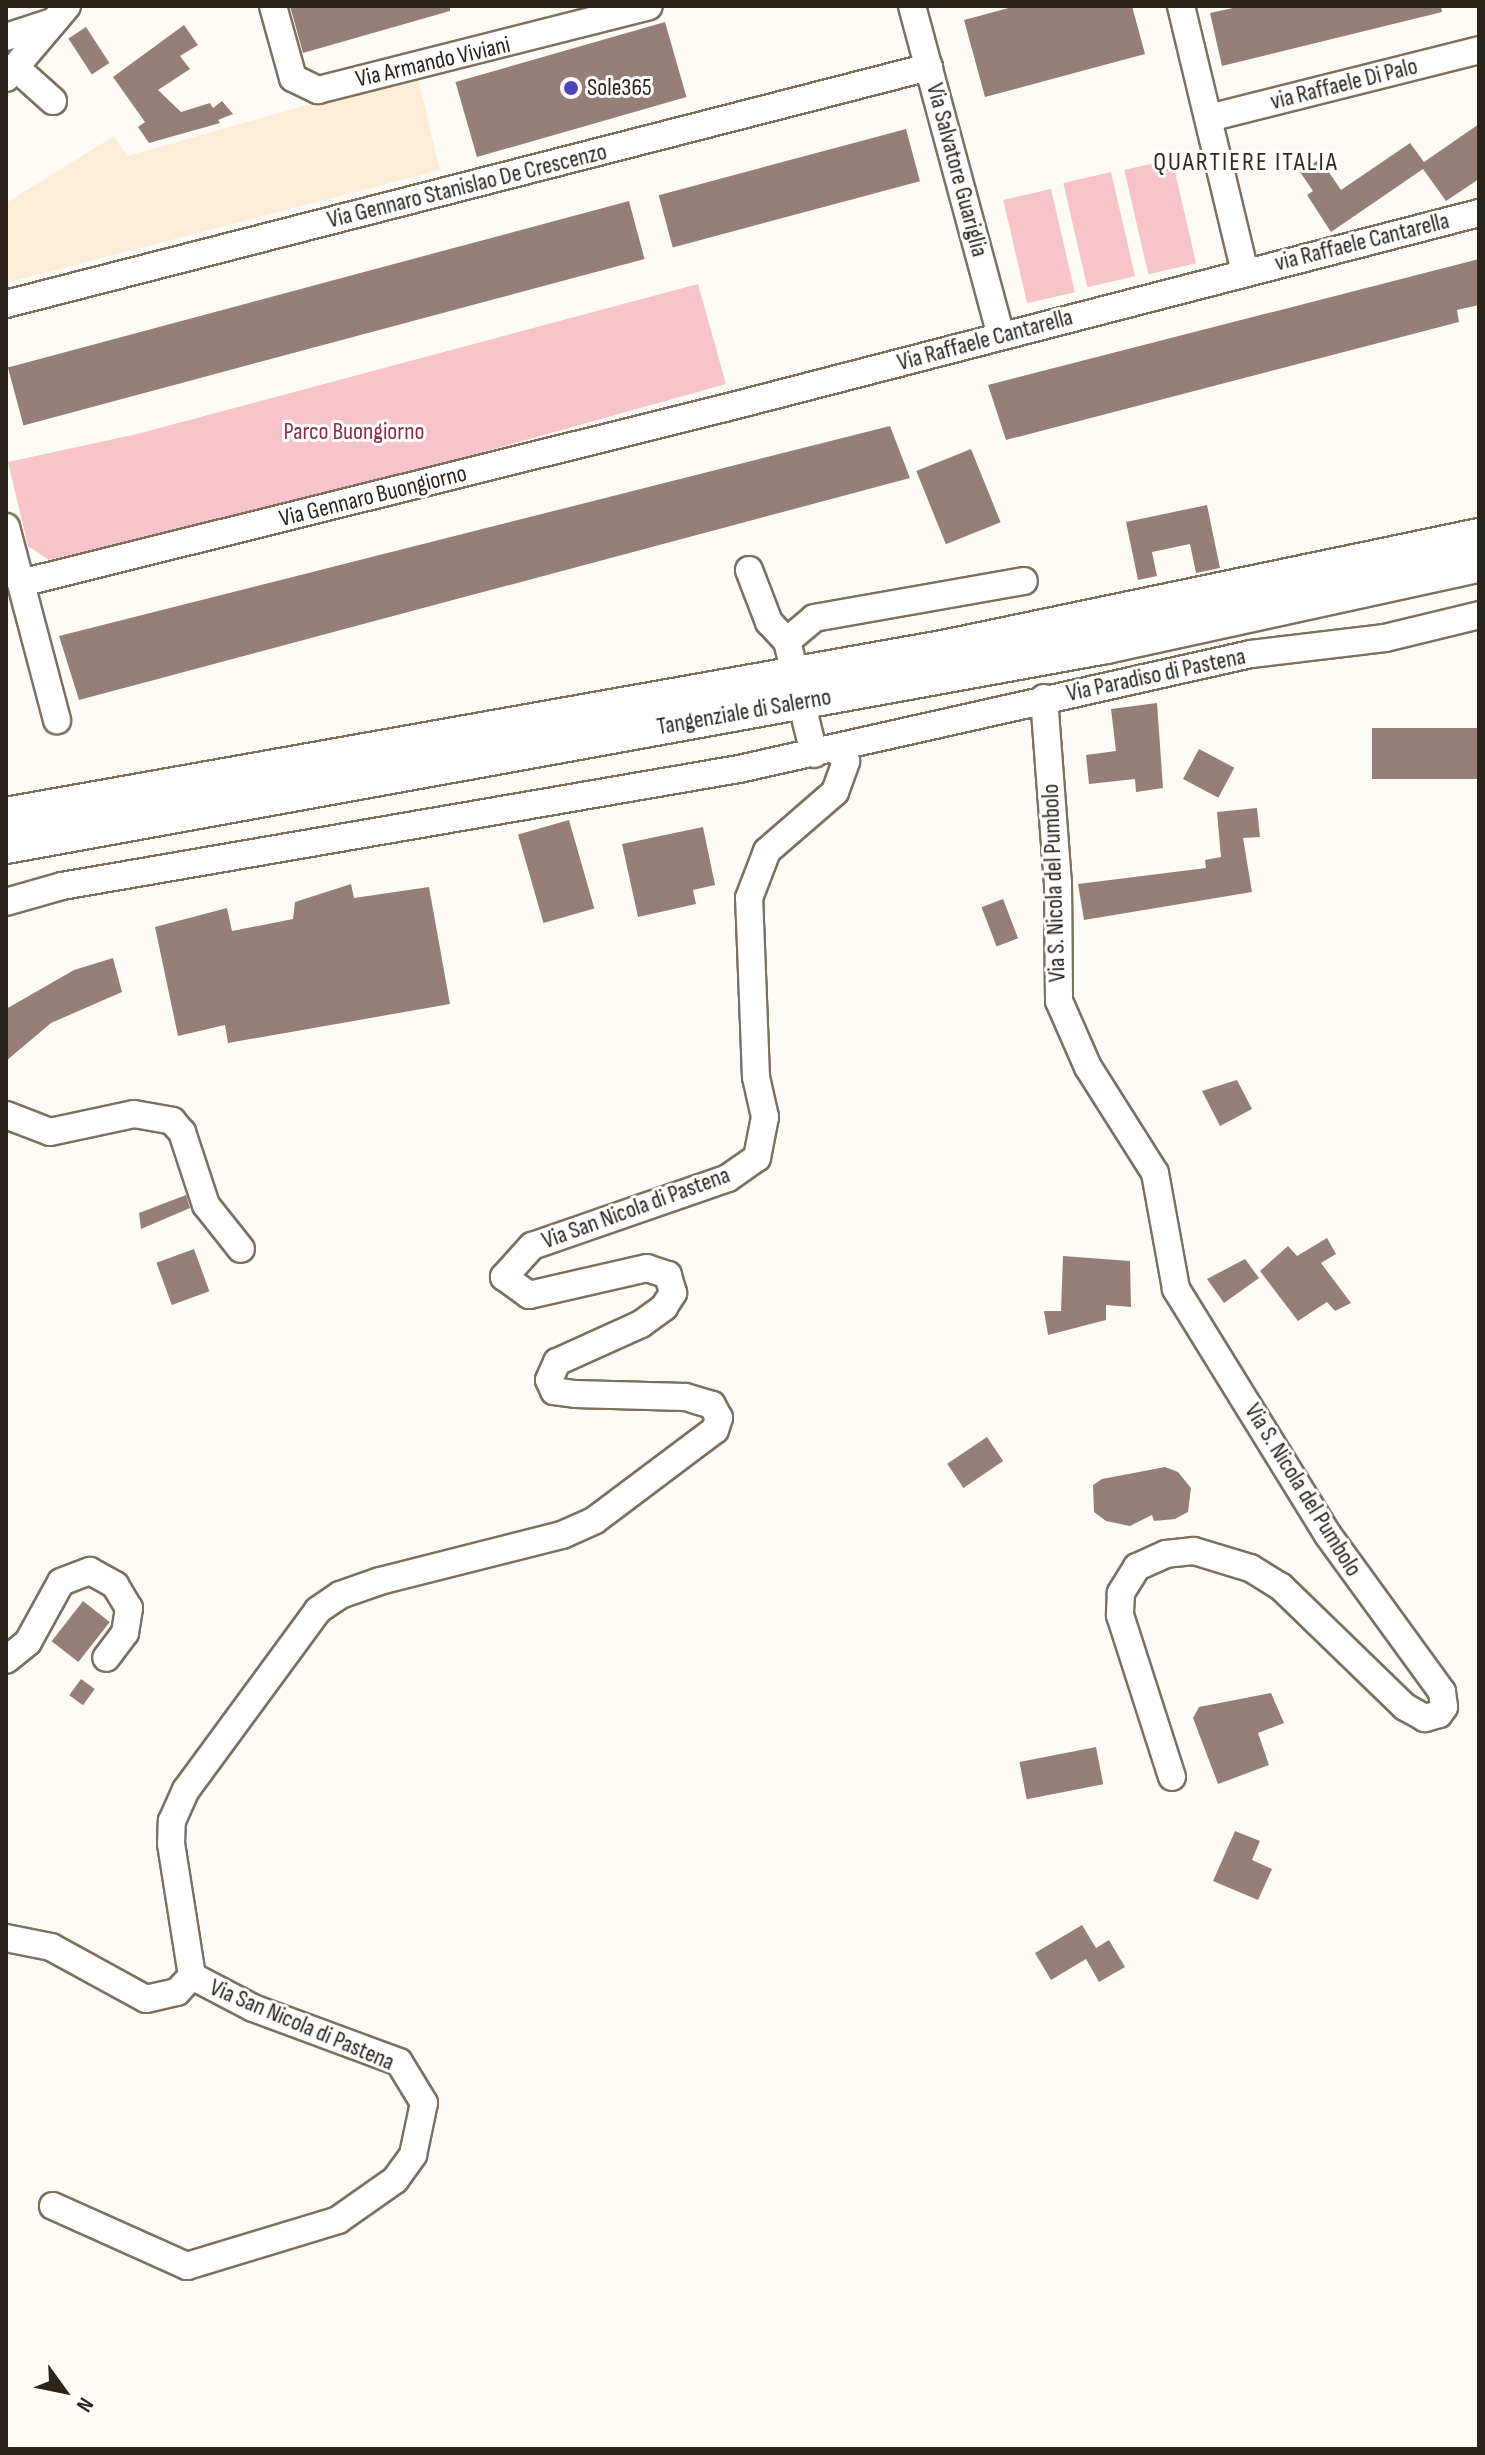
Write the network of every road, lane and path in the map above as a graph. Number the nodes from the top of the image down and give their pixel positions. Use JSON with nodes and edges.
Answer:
{"nodes":[{"id":1,"x":79,"y":6,"type":"edge"},
{"id":2,"x":273,"y":6,"type":"edge"},
{"id":3,"x":649,"y":6,"type":"edge"},
{"id":4,"x":912,"y":6,"type":"edge"},
{"id":5,"x":1181,"y":6,"type":"edge"},
{"id":6,"x":56,"y":11,"type":"edge"},
{"id":7,"x":6,"y":37,"type":"edge"},
{"id":8,"x":1479,"y":50,"type":"edge"},
{"id":9,"x":929,"y":67,"type":"junction"},
{"id":10,"x":11,"y":73,"type":"edge"},
{"id":11,"x":53,"y":101,"type":"dead end"},
{"id":12,"x":1209,"y":118,"type":"junction"},
{"id":13,"x":1479,"y":213,"type":"edge"},
{"id":14,"x":1245,"y":272,"type":"junction"},
{"id":15,"x":6,"y":304,"type":"edge"},
{"id":16,"x":1001,"y":335,"type":"junction"},
{"id":17,"x":725,"y":408,"type":"joint"},
{"id":18,"x":6,"y":527,"type":"edge"},
{"id":19,"x":1479,"y":537,"type":"edge"},
{"id":20,"x":1479,"y":564,"type":"edge"},
{"id":21,"x":749,"y":570,"type":"dead end"},
{"id":22,"x":16,"y":576,"type":"edge"},
{"id":23,"x":1024,"y":581,"type":"dead end"},
{"id":24,"x":1479,"y":615,"type":"edge"},
{"id":25,"x":1044,"y":698,"type":"junction"},
{"id":26,"x":805,"y":717,"type":"dead end"},
{"id":27,"x":57,"y":720,"type":"dead end"},
{"id":28,"x":825,"y":751,"type":"junction"},
{"id":29,"x":6,"y":816,"type":"edge"},
{"id":30,"x":6,"y":845,"type":"edge"},
{"id":31,"x":6,"y":902,"type":"edge"},
{"id":32,"x":6,"y":1115,"type":"edge"},
{"id":33,"x":241,"y":1249,"type":"dead end"},
{"id":34,"x":106,"y":1658,"type":"dead end"},
{"id":35,"x":6,"y":1660,"type":"edge"},
{"id":36,"x":1172,"y":1777,"type":"dead end"},
{"id":37,"x":6,"y":1938,"type":"edge"},
{"id":38,"x":192,"y":1976,"type":"junction"},
{"id":39,"x":53,"y":2206,"type":"dead end"}],
"edges":[{"from":1,"to":6,"type":"street"},
{"from":2,"to":3,"type":"street","name":"Via Armando Viviani"},
{"from":4,"to":9,"type":"street","name":"Via Salvatore Guariglia"},
{"from":5,"to":12,"type":"street"},
{"from":6,"to":7,"type":"street"},
{"from":6,"to":10,"type":"street"},
{"from":8,"to":12,"type":"street","name":"via Raffaele Di Palo"},
{"from":9,"to":15,"type":"street","name":"Via Gennaro Stanislao De Crescenzo"},
{"from":9,"to":16,"type":"street","name":"Via Salvatore Guariglia"},
{"from":10,"to":11,"type":"street"},
{"from":12,"to":14,"type":"street"},
{"from":13,"to":14,"type":"street","name":"via Raffaele Cantarella"},
{"from":14,"to":16,"type":"street","name":"Via Raffaele Cantarella"},
{"from":16,"to":17,"type":"street","name":"Via Raffaele Cantarella"},
{"from":17,"to":22,"type":"street","name":"Via Gennaro Buongiorno"},
{"from":18,"to":22,"type":"street"},
{"from":19,"to":29,"type":"highway","name":"Tangenziale di Salerno"},
{"from":20,"to":30,"type":"highway","name":"Tangenziale di Salerno"},
{"from":21,"to":23,"type":"street"},
{"from":22,"to":27,"type":"street"},
{"from":24,"to":25,"type":"street","name":"Via Paradiso di Pastena"},
{"from":25,"to":28,"type":"street","name":"Via Paradiso di Pastena"},
{"from":25,"to":36,"type":"street","name":"Via S. Nicola del Pumbolo"},
{"from":26,"to":28,"type":"street"},
{"from":28,"to":31,"type":"street"},
{"from":28,"to":38,"type":"street","name":"Via San Nicola di Pastena"},
{"from":32,"to":33,"type":"street"},
{"from":34,"to":35,"type":"street"},
{"from":37,"to":38,"type":"street"},
{"from":38,"to":39,"type":"street","name":"Via San Nicola di Pastena"}]}
